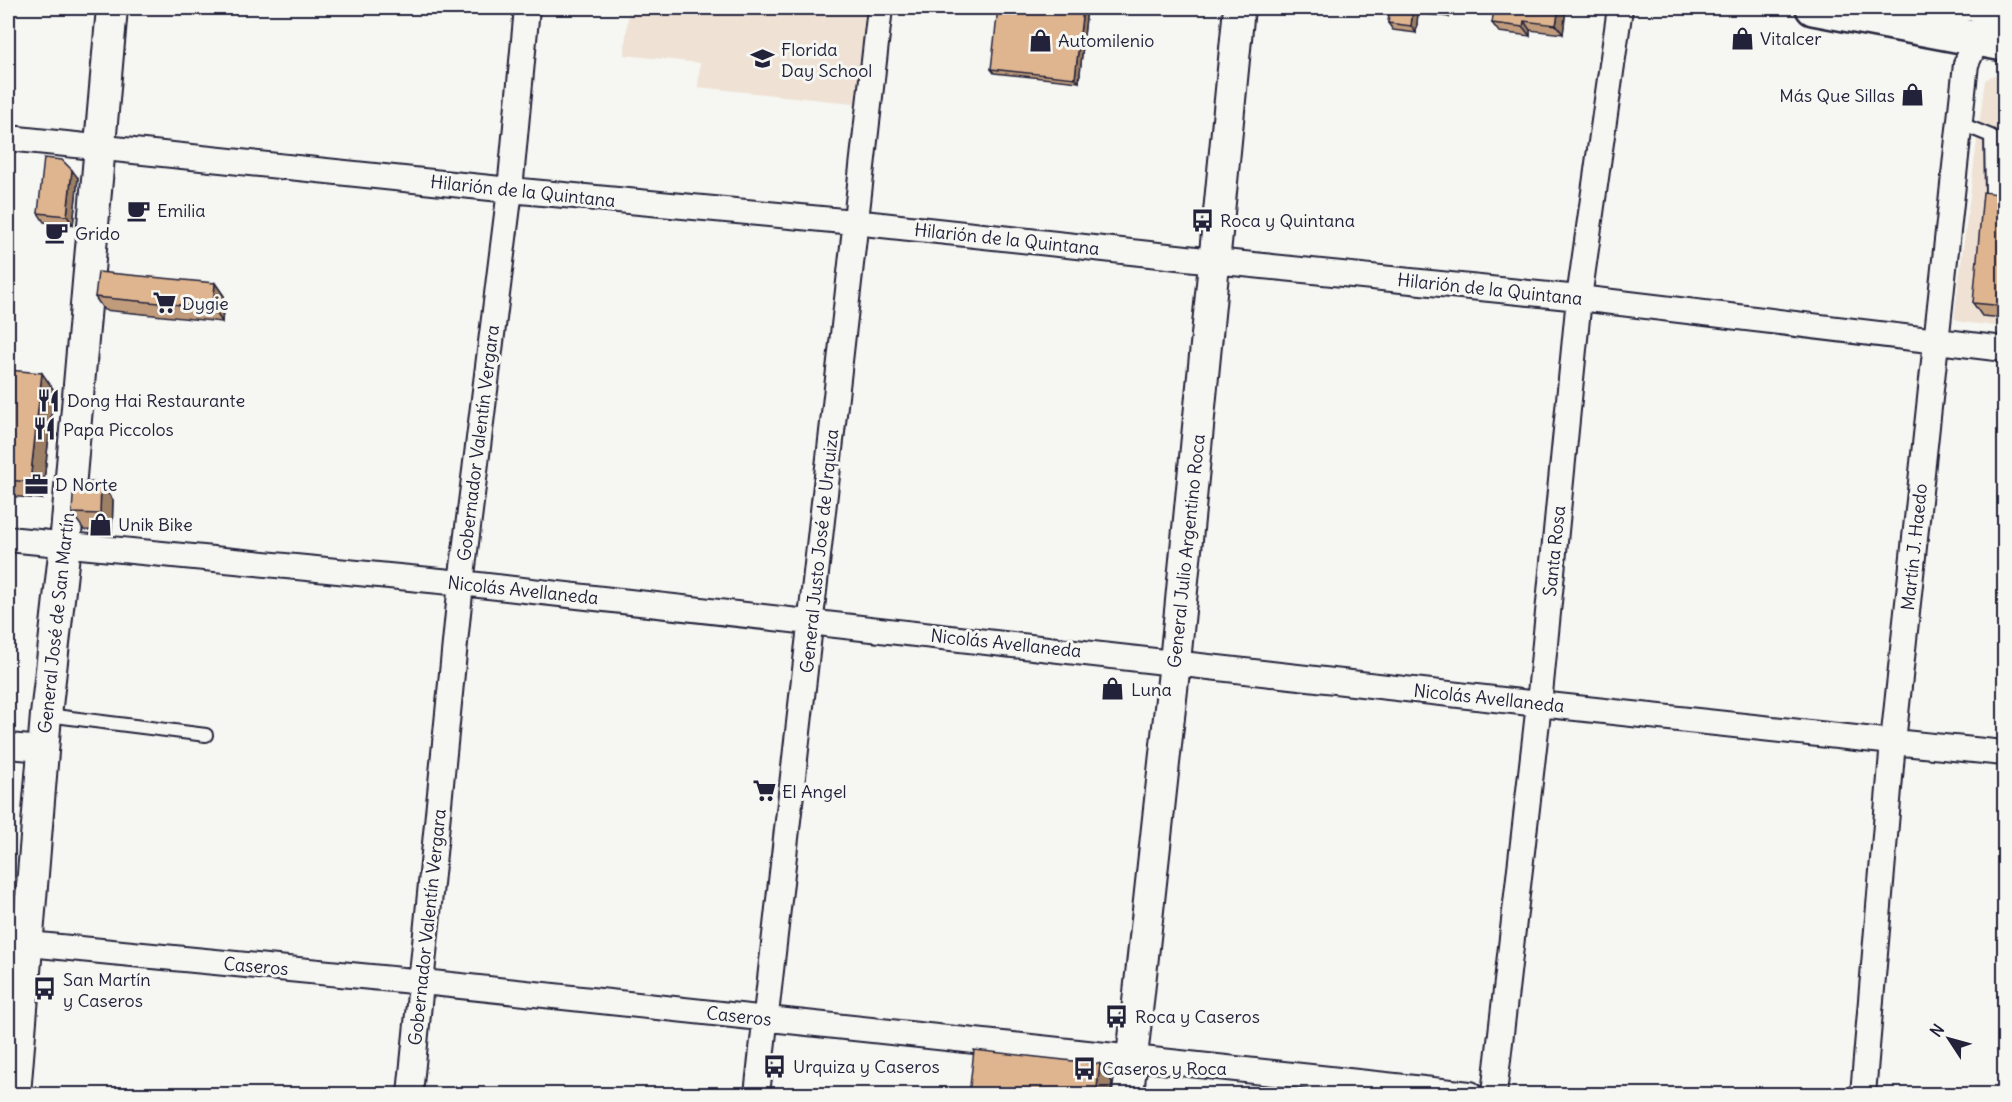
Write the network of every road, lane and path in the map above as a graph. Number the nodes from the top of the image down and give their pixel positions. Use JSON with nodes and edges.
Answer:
{"nodes":[{"id":1,"x":112,"y":8,"type":"edge"},
{"id":2,"x":527,"y":8,"type":"edge"},
{"id":3,"x":880,"y":8,"type":"edge"},
{"id":4,"x":1239,"y":8,"type":"edge"},
{"id":5,"x":1620,"y":8,"type":"edge"},
{"id":6,"x":1813,"y":8,"type":"edge"},
{"id":7,"x":1911,"y":8,"type":"edge"},
{"id":8,"x":1994,"y":23,"type":"edge"},
{"id":9,"x":1959,"y":123,"type":"junction"},
{"id":10,"x":8,"y":138,"type":"edge"},
{"id":11,"x":101,"y":149,"type":"junction"},
{"id":12,"x":510,"y":190,"type":"junction"},
{"id":13,"x":2004,"y":196,"type":"edge"},
{"id":14,"x":854,"y":222,"type":"junction"},
{"id":15,"x":1214,"y":261,"type":"junction"},
{"id":16,"x":1578,"y":298,"type":"junction"},
{"id":17,"x":1936,"y":342,"type":"junction"},
{"id":18,"x":2004,"y":349,"type":"edge"},
{"id":19,"x":8,"y":539,"type":"edge"},
{"id":20,"x":65,"y":545,"type":"junction"},
{"id":21,"x":461,"y":583,"type":"junction"},
{"id":22,"x":811,"y":621,"type":"junction"},
{"id":23,"x":1175,"y":662,"type":"junction"},
{"id":24,"x":1539,"y":704,"type":"junction"},
{"id":25,"x":46,"y":715,"type":"junction"},
{"id":26,"x":206,"y":735,"type":"dead end"},
{"id":27,"x":1893,"y":742,"type":"junction"},
{"id":28,"x":8,"y":746,"type":"edge"},
{"id":29,"x":43,"y":749,"type":"junction"},
{"id":30,"x":2004,"y":753,"type":"edge"},
{"id":31,"x":18,"y":943,"type":"edge"},
{"id":32,"x":423,"y":982,"type":"junction"},
{"id":33,"x":765,"y":1019,"type":"junction"},
{"id":34,"x":1131,"y":1059,"type":"junction"},
{"id":35,"x":15,"y":1095,"type":"edge"},
{"id":36,"x":410,"y":1095,"type":"edge"},
{"id":37,"x":757,"y":1095,"type":"edge"},
{"id":38,"x":1128,"y":1095,"type":"edge"},
{"id":39,"x":1470,"y":1095,"type":"edge"},
{"id":40,"x":1494,"y":1095,"type":"edge"},
{"id":41,"x":1863,"y":1095,"type":"edge"}],
"edges":[{"from":1,"to":11,"type":"street","name":"General José de San Martín"},
{"from":2,"to":12,"type":"street","name":"Gobernador Valentín Vergara"},
{"from":3,"to":14,"type":"street","name":"General Justo José de Urquiza"},
{"from":4,"to":15,"type":"street","name":"General Julio Argentino Roca"},
{"from":5,"to":16,"type":"street","name":"Santa Rosa"},
{"from":6,"to":8,"type":"main road"},
{"from":7,"to":8,"type":"lane"},
{"from":8,"to":9,"type":"street","name":"Martín J. Haedo"},
{"from":9,"to":13,"type":"lane"},
{"from":9,"to":17,"type":"street","name":"Martín J. Haedo"},
{"from":10,"to":11,"type":"street","name":"Hilarión de la Quintana"},
{"from":11,"to":12,"type":"street","name":"Hilarión de la Quintana"},
{"from":11,"to":20,"type":"street","name":"General José de San Martín"},
{"from":12,"to":14,"type":"street","name":"Hilarión de la Quintana"},
{"from":12,"to":21,"type":"street","name":"Gobernador Valentín Vergara"},
{"from":14,"to":15,"type":"street","name":"Hilarión de la Quintana"},
{"from":14,"to":22,"type":"street","name":"General Justo José de Urquiza"},
{"from":15,"to":16,"type":"street","name":"Hilarión de la Quintana"},
{"from":15,"to":23,"type":"street","name":"General Julio Argentino Roca"},
{"from":16,"to":17,"type":"street","name":"Hilarión de la Quintana"},
{"from":16,"to":24,"type":"street","name":"Santa Rosa"},
{"from":17,"to":18,"type":"street","name":"Hilarión de la Quintana"},
{"from":17,"to":27,"type":"street","name":"Martín J. Haedo"},
{"from":19,"to":20,"type":"street","name":"Nicolás Avellaneda"},
{"from":20,"to":21,"type":"street","name":"Nicolás Avellaneda"},
{"from":20,"to":25,"type":"street","name":"General José de San Martín"},
{"from":21,"to":22,"type":"street","name":"Nicolás Avellaneda"},
{"from":21,"to":32,"type":"street","name":"Gobernador Valentín Vergara"},
{"from":22,"to":23,"type":"street","name":"Nicolás Avellaneda"},
{"from":22,"to":33,"type":"street","name":"General Justo José de Urquiza"},
{"from":23,"to":24,"type":"street","name":"Nicolás Avellaneda"},
{"from":23,"to":34,"type":"street","name":"General Julio Argentino Roca"},
{"from":24,"to":27,"type":"street","name":"Nicolás Avellaneda"},
{"from":24,"to":40,"type":"street","name":"Santa Rosa"},
{"from":25,"to":26,"type":"lane"},
{"from":25,"to":29,"type":"street","name":"General José de San Martín"},
{"from":27,"to":30,"type":"street","name":"Nicolás Avellaneda"},
{"from":27,"to":41,"type":"street","name":"Martín J. Haedo"},
{"from":28,"to":29,"type":"street"},
{"from":29,"to":31,"type":"street","name":"General José de San Martín"},
{"from":31,"to":32,"type":"street","name":"Caseros"},
{"from":31,"to":35,"type":"street","name":"General José de San Martín"},
{"from":32,"to":33,"type":"street","name":"Caseros"},
{"from":32,"to":36,"type":"street","name":"Gobernador Valentín Vergara"},
{"from":33,"to":34,"type":"street","name":"Caseros"},
{"from":33,"to":37,"type":"street","name":"General Justo José de Urquiza"},
{"from":34,"to":38,"type":"street","name":"General Julio Argentino Roca"},
{"from":34,"to":39,"type":"street","name":"Caseros"}]}
